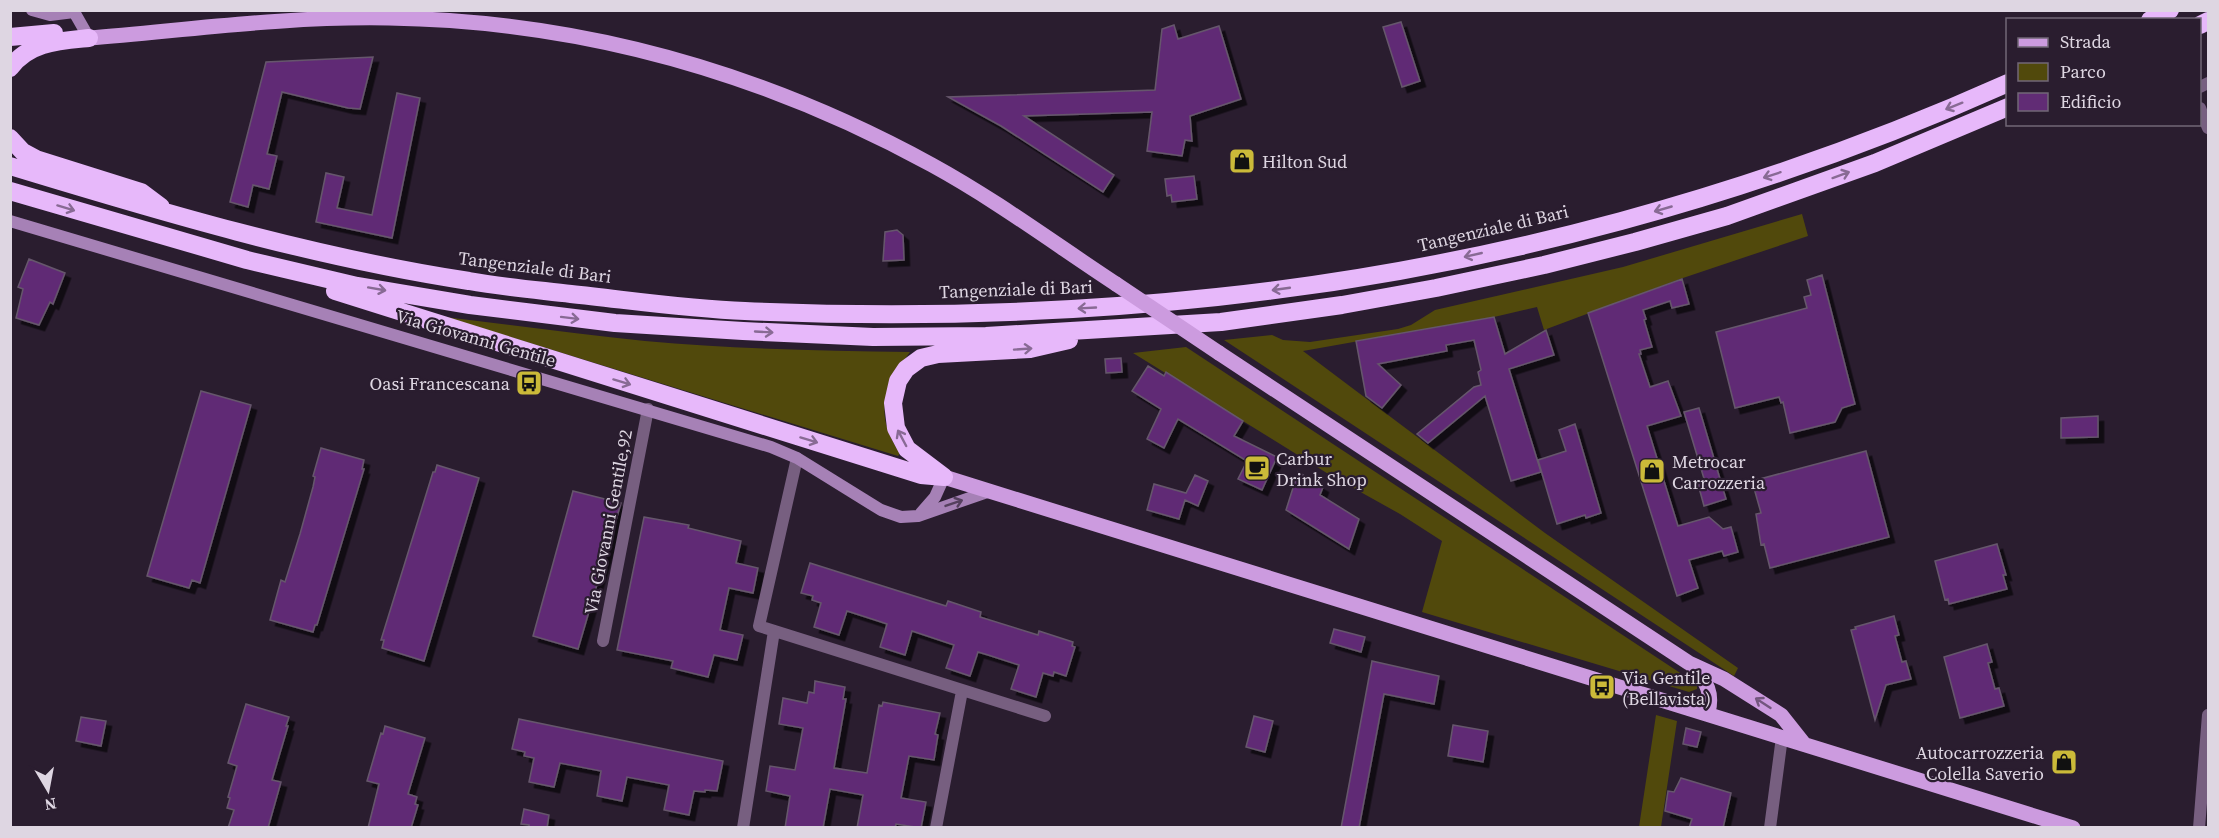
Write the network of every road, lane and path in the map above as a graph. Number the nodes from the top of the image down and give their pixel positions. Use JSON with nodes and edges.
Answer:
{"nodes":[{"id":1,"x":32,"y":10,"type":"edge"},
{"id":2,"x":2170,"y":10,"type":"edge"},
{"id":3,"x":73,"y":11,"type":"edge"},
{"id":4,"x":2154,"y":18,"type":"edge"},
{"id":5,"x":10,"y":37,"type":"edge"},
{"id":6,"x":89,"y":38,"type":"junction"},
{"id":7,"x":10,"y":68,"type":"edge"},
{"id":8,"x":2006,"y":83,"type":"edge"},
{"id":9,"x":2006,"y":107,"type":"edge"},
{"id":10,"x":2201,"y":112,"type":"edge"},
{"id":11,"x":2208,"y":128,"type":"edge"},
{"id":12,"x":10,"y":138,"type":"edge"},
{"id":13,"x":10,"y":166,"type":"edge"},
{"id":14,"x":10,"y":191,"type":"edge"},
{"id":15,"x":169,"y":214,"type":"junction"},
{"id":16,"x":10,"y":221,"type":"edge"},
{"id":17,"x":247,"y":260,"type":"junction"},
{"id":18,"x":1121,"y":328,"type":"junction"},
{"id":19,"x":648,"y":410,"type":"junction"},
{"id":20,"x":797,"y":458,"type":"junction"},
{"id":21,"x":944,"y":477,"type":"junction"},
{"id":22,"x":990,"y":491,"type":"junction"},
{"id":23,"x":918,"y":516,"type":"junction"},
{"id":24,"x":774,"y":632,"type":"junction"},
{"id":25,"x":603,"y":641,"type":"dead end"},
{"id":26,"x":1689,"y":663,"type":"junction"},
{"id":27,"x":962,"y":691,"type":"junction"},
{"id":28,"x":1708,"y":713,"type":"junction"},
{"id":29,"x":2208,"y":715,"type":"edge"},
{"id":30,"x":1045,"y":716,"type":"dead end"},
{"id":31,"x":1782,"y":737,"type":"junction"},
{"id":32,"x":1804,"y":744,"type":"junction"},
{"id":33,"x":742,"y":828,"type":"edge"},
{"id":34,"x":936,"y":828,"type":"edge"},
{"id":35,"x":1770,"y":828,"type":"edge"},
{"id":36,"x":2073,"y":828,"type":"edge"},
{"id":37,"x":2199,"y":828,"type":"edge"}],
"edges":[{"from":1,"to":3,"type":"street"},
{"from":2,"to":4,"type":"highway"},
{"from":3,"to":6,"type":"street"},
{"from":5,"to":6,"type":"highway"},
{"from":6,"to":7,"type":"highway"},
{"from":6,"to":26,"type":"main road","bridge":true},
{"from":8,"to":15,"type":"highway","name":"Tangenziale di Bari","one_way":true},
{"from":18,"to":9,"type":"highway","one_way":true},
{"from":10,"to":11,"type":"street"},
{"from":12,"to":15,"type":"highway"},
{"from":13,"to":15,"type":"highway","name":"Tangenziale di Bari"},
{"from":14,"to":17,"type":"highway","one_way":true},
{"from":16,"to":19,"type":"street","name":"Via Giovanni Gentile"},
{"from":17,"to":18,"type":"highway","one_way":true},
{"from":17,"to":21,"type":"highway","one_way":true},
{"from":21,"to":18,"type":"highway","one_way":true},
{"from":19,"to":20,"type":"street","name":"Via Giovanni Gentile"},
{"from":19,"to":25,"type":"street","name":"Via Giovanni Gentile,92"},
{"from":20,"to":23,"type":"street","name":"Via Giovanni Gentile"},
{"from":20,"to":24,"type":"street"},
{"from":21,"to":22,"type":"main road"},
{"from":21,"to":23,"type":"street"},
{"from":23,"to":22,"type":"street","one_way":true},
{"from":22,"to":28,"type":"main road"},
{"from":24,"to":27,"type":"street"},
{"from":24,"to":33,"type":"street"},
{"from":26,"to":28,"type":"main road"},
{"from":32,"to":26,"type":"main road","one_way":true},
{"from":27,"to":30,"type":"street"},
{"from":27,"to":34,"type":"street"},
{"from":28,"to":31,"type":"main road"},
{"from":29,"to":37,"type":"street"},
{"from":31,"to":32,"type":"main road"},
{"from":31,"to":35,"type":"street"},
{"from":32,"to":36,"type":"main road"}]}
